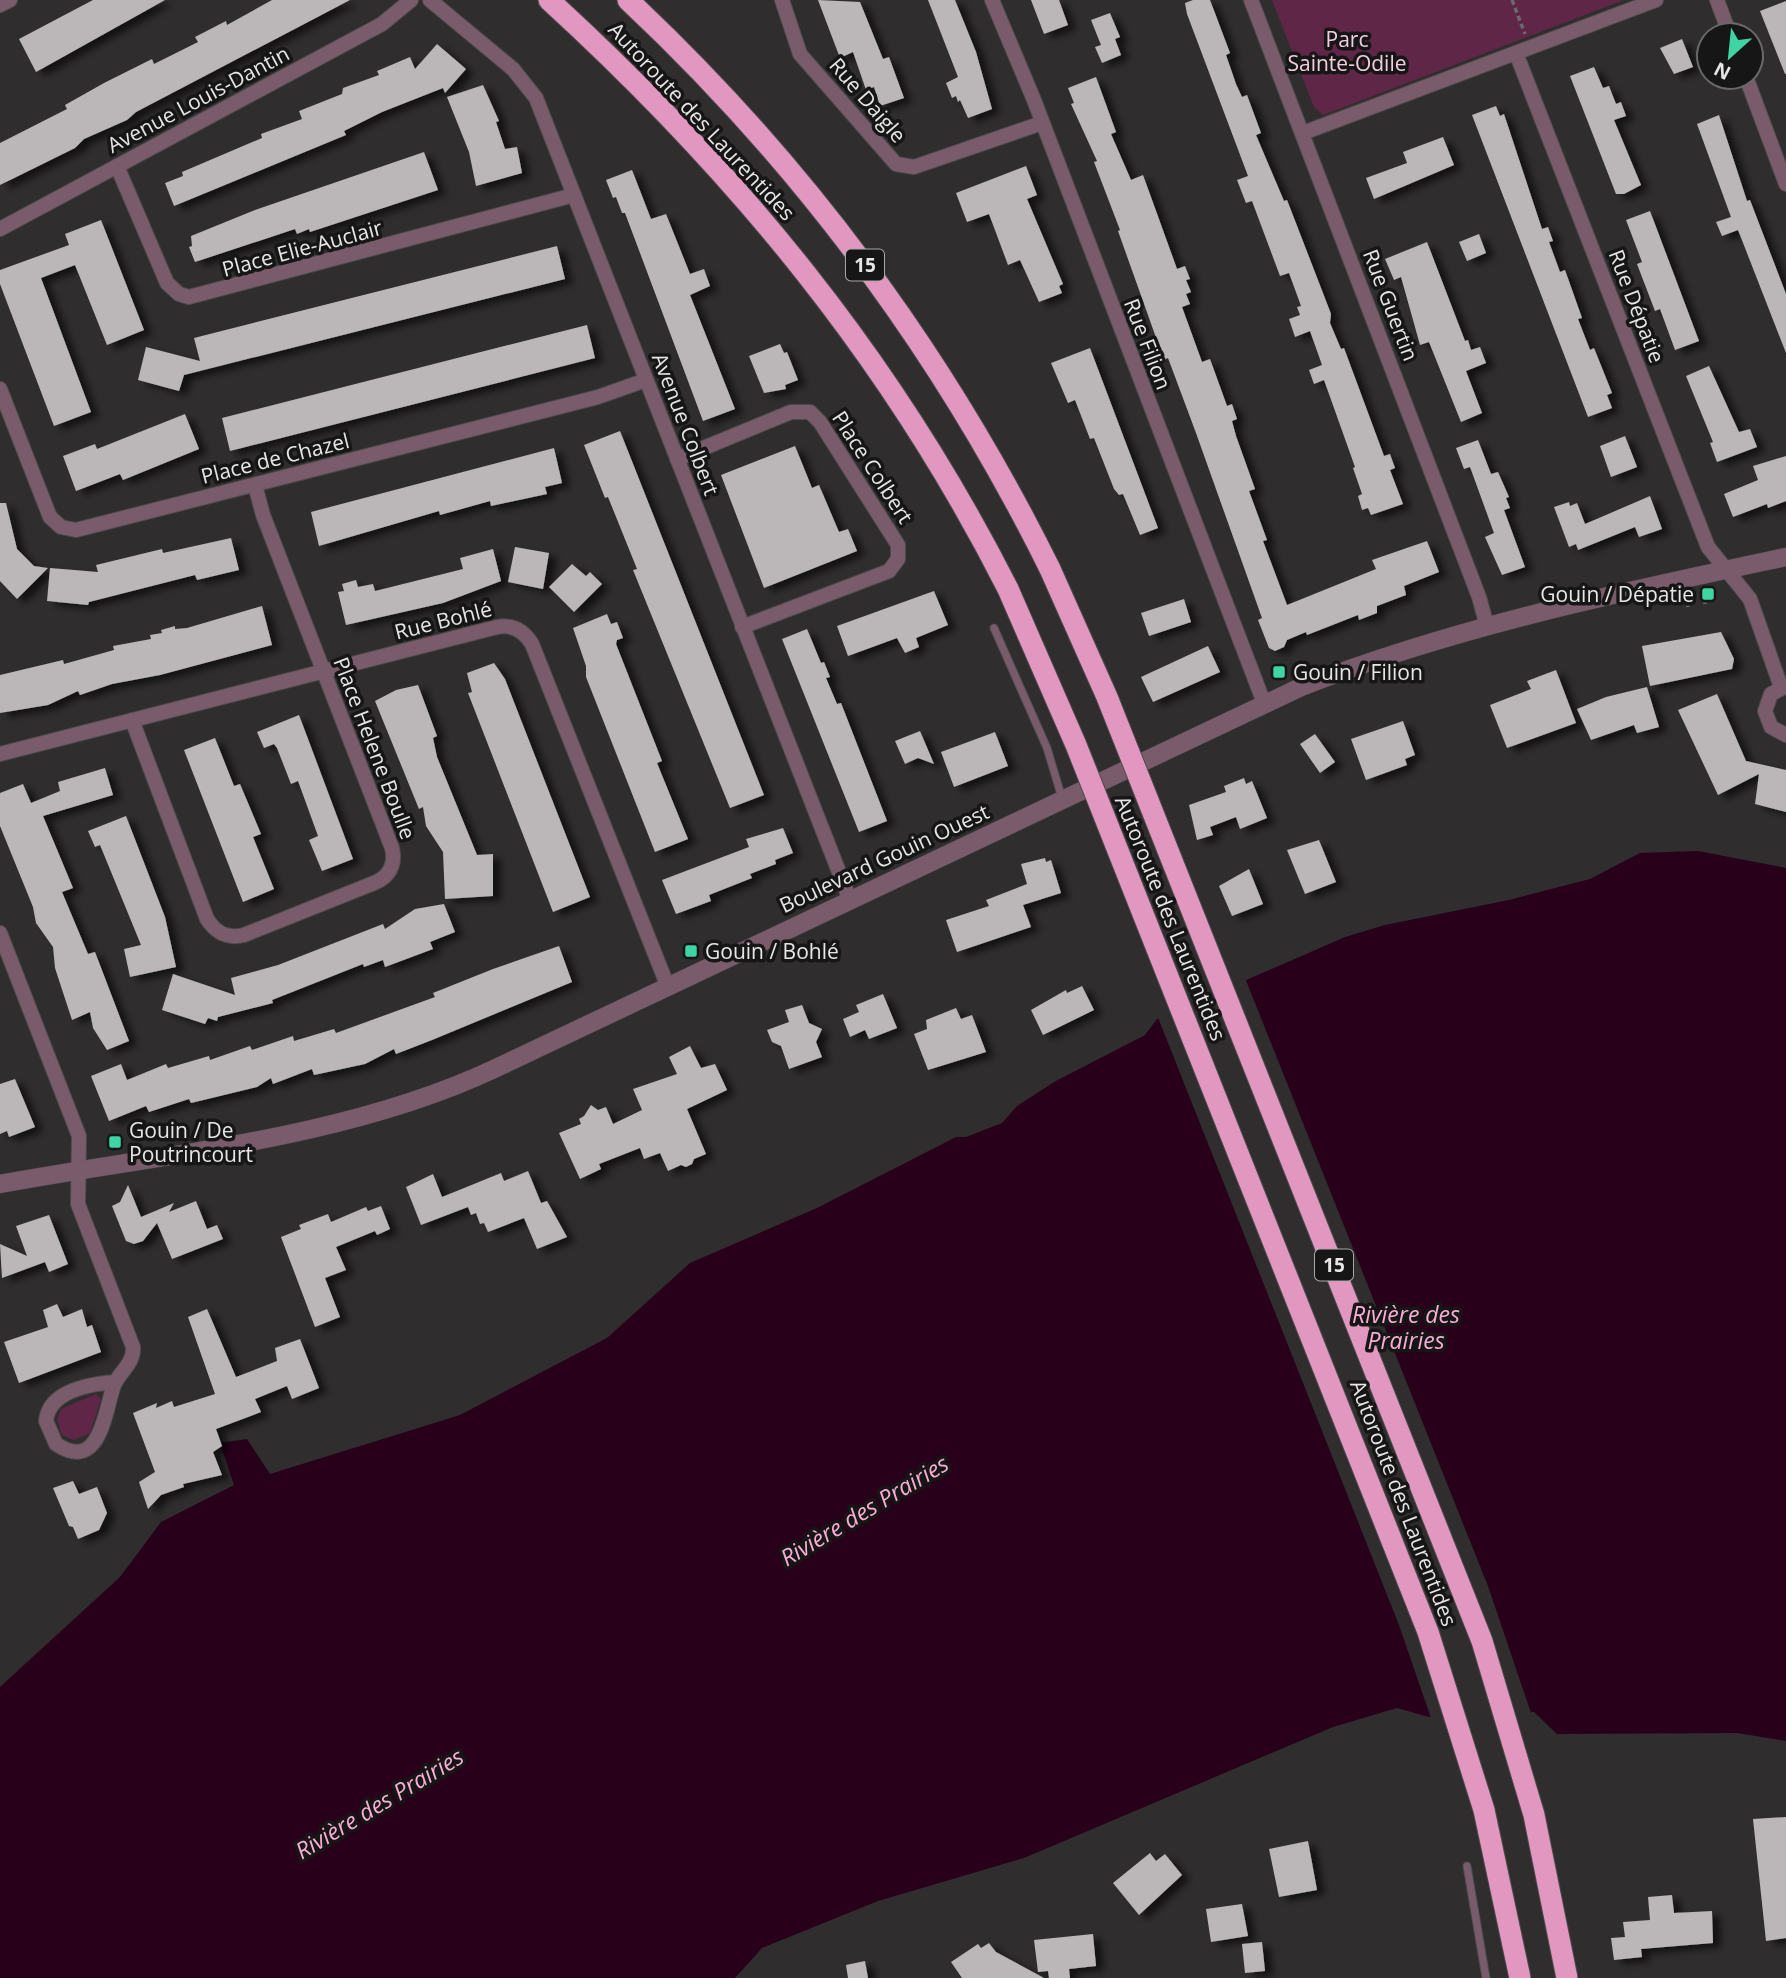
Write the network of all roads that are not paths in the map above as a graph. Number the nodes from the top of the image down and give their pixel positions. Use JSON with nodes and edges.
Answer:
{"nodes":[{"id":1,"x":10,"y":0,"type":"edge"},
{"id":2,"x":411,"y":0,"type":"edge"},
{"id":3,"x":430,"y":0,"type":"edge"},
{"id":4,"x":550,"y":0,"type":"edge"},
{"id":5,"x":628,"y":0,"type":"edge"},
{"id":6,"x":782,"y":0,"type":"edge"},
{"id":7,"x":992,"y":0,"type":"edge"},
{"id":8,"x":1251,"y":0,"type":"edge"},
{"id":9,"x":1656,"y":0,"type":"edge"},
{"id":10,"x":1717,"y":0,"type":"edge"},
{"id":11,"x":0,"y":5,"type":"edge"},
{"id":12,"x":1725,"y":21,"type":"edge"},
{"id":13,"x":1516,"y":53,"type":"junction"},
{"id":14,"x":1751,"y":91,"type":"edge"},
{"id":15,"x":1042,"y":123,"type":"junction"},
{"id":16,"x":1303,"y":133,"type":"junction"},
{"id":17,"x":117,"y":166,"type":"junction"},
{"id":18,"x":1786,"y":184,"type":"edge"},
{"id":19,"x":574,"y":195,"type":"junction"},
{"id":20,"x":0,"y":229,"type":"edge"},
{"id":21,"x":646,"y":380,"type":"junction"},
{"id":22,"x":0,"y":389,"type":"edge"},
{"id":23,"x":677,"y":459,"type":"junction"},
{"id":24,"x":255,"y":485,"type":"junction"},
{"id":25,"x":1786,"y":557,"type":"edge"},
{"id":26,"x":1727,"y":570,"type":"junction"},
{"id":27,"x":743,"y":626,"type":"junction"},
{"id":28,"x":1487,"y":626,"type":"junction"},
{"id":29,"x":994,"y":628,"type":"dead end"},
{"id":30,"x":324,"y":673,"type":"junction"},
{"id":31,"x":1784,"y":686,"type":"edge"},
{"id":32,"x":1264,"y":704,"type":"junction"},
{"id":33,"x":132,"y":720,"type":"junction"},
{"id":34,"x":1786,"y":735,"type":"edge"},
{"id":35,"x":0,"y":754,"type":"edge"},
{"id":36,"x":1063,"y":798,"type":"junction"},
{"id":37,"x":850,"y":900,"type":"junction"},
{"id":38,"x":0,"y":933,"type":"edge"},
{"id":39,"x":668,"y":986,"type":"junction"},
{"id":40,"x":79,"y":1170,"type":"junction"},
{"id":41,"x":0,"y":1184,"type":"edge"},
{"id":42,"x":115,"y":1382,"type":"junction"},
{"id":43,"x":1467,"y":1866,"type":"dead end"},
{"id":44,"x":1486,"y":1978,"type":"edge"},
{"id":45,"x":1520,"y":1978,"type":"edge"},
{"id":46,"x":1567,"y":1978,"type":"edge"}],
"edges":[{"from":1,"to":11,"type":"street"},
{"from":2,"to":17,"type":"street","name":"Avenue Louis-Dantin"},
{"from":3,"to":19,"type":"street","name":"Avenue Colbert"},
{"from":4,"to":45,"type":"highway","name":"Autoroute des Laurentides","number":"15","bridge":true},
{"from":5,"to":46,"type":"highway","name":"Autoroute des Laurentides","number":"15","bridge":true},
{"from":6,"to":15,"type":"street","name":"Rue Daigle"},
{"from":7,"to":15,"type":"street","name":"Rue Filion"},
{"from":8,"to":16,"type":"street","name":"Rue Guertin"},
{"from":9,"to":13,"type":"street"},
{"from":10,"to":12,"type":"street"},
{"from":13,"to":16,"type":"street"},
{"from":13,"to":26,"type":"street","name":"Rue Dépatie"},
{"from":14,"to":18,"type":"street"},
{"from":15,"to":32,"type":"street","name":"Rue Filion"},
{"from":16,"to":28,"type":"street","name":"Rue Guertin"},
{"from":17,"to":19,"type":"street","name":"Place Elie-Auclair"},
{"from":17,"to":20,"type":"street","name":"Avenue Louis-Dantin"},
{"from":19,"to":21,"type":"street","name":"Avenue Colbert"},
{"from":21,"to":23,"type":"street","name":"Avenue Colbert"},
{"from":21,"to":24,"type":"street","name":"Place de Chazel"},
{"from":22,"to":24,"type":"street","name":"Place de Chazel"},
{"from":23,"to":27,"type":"street","name":"Avenue Colbert"},
{"from":23,"to":27,"type":"street","name":"Place Colbert"},
{"from":24,"to":30,"type":"street","name":"Place Helene Boulle"},
{"from":25,"to":26,"type":"street","name":"Boulevard Gouin Ouest"},
{"from":26,"to":28,"type":"street","name":"Boulevard Gouin Ouest"},
{"from":26,"to":31,"type":"street","name":"Rue Dépatie"},
{"from":27,"to":37,"type":"street","name":"Avenue Colbert"},
{"from":28,"to":32,"type":"street","name":"Boulevard Gouin Ouest"},
{"from":29,"to":36,"type":"lane"},
{"from":30,"to":33,"type":"street","name":"Rue Bohlé"},
{"from":30,"to":33,"type":"street","name":"Place Helene Boulle"},
{"from":30,"to":39,"type":"street","name":"Rue Bohlé"},
{"from":31,"to":34,"type":"street"},
{"from":32,"to":36,"type":"street","name":"Boulevard Gouin Ouest"},
{"from":33,"to":35,"type":"street","name":"Rue Bohlé"},
{"from":36,"to":37,"type":"street","name":"Boulevard Gouin Ouest"},
{"from":37,"to":39,"type":"street","name":"Boulevard Gouin Ouest"},
{"from":38,"to":40,"type":"street"},
{"from":39,"to":40,"type":"street","name":"Boulevard Gouin Ouest"},
{"from":40,"to":41,"type":"street","name":"Boulevard Gouin Ouest"},
{"from":40,"to":42,"type":"street"},
{"from":42,"to":42,"type":"street"},
{"from":43,"to":44,"type":"lane"}]}
